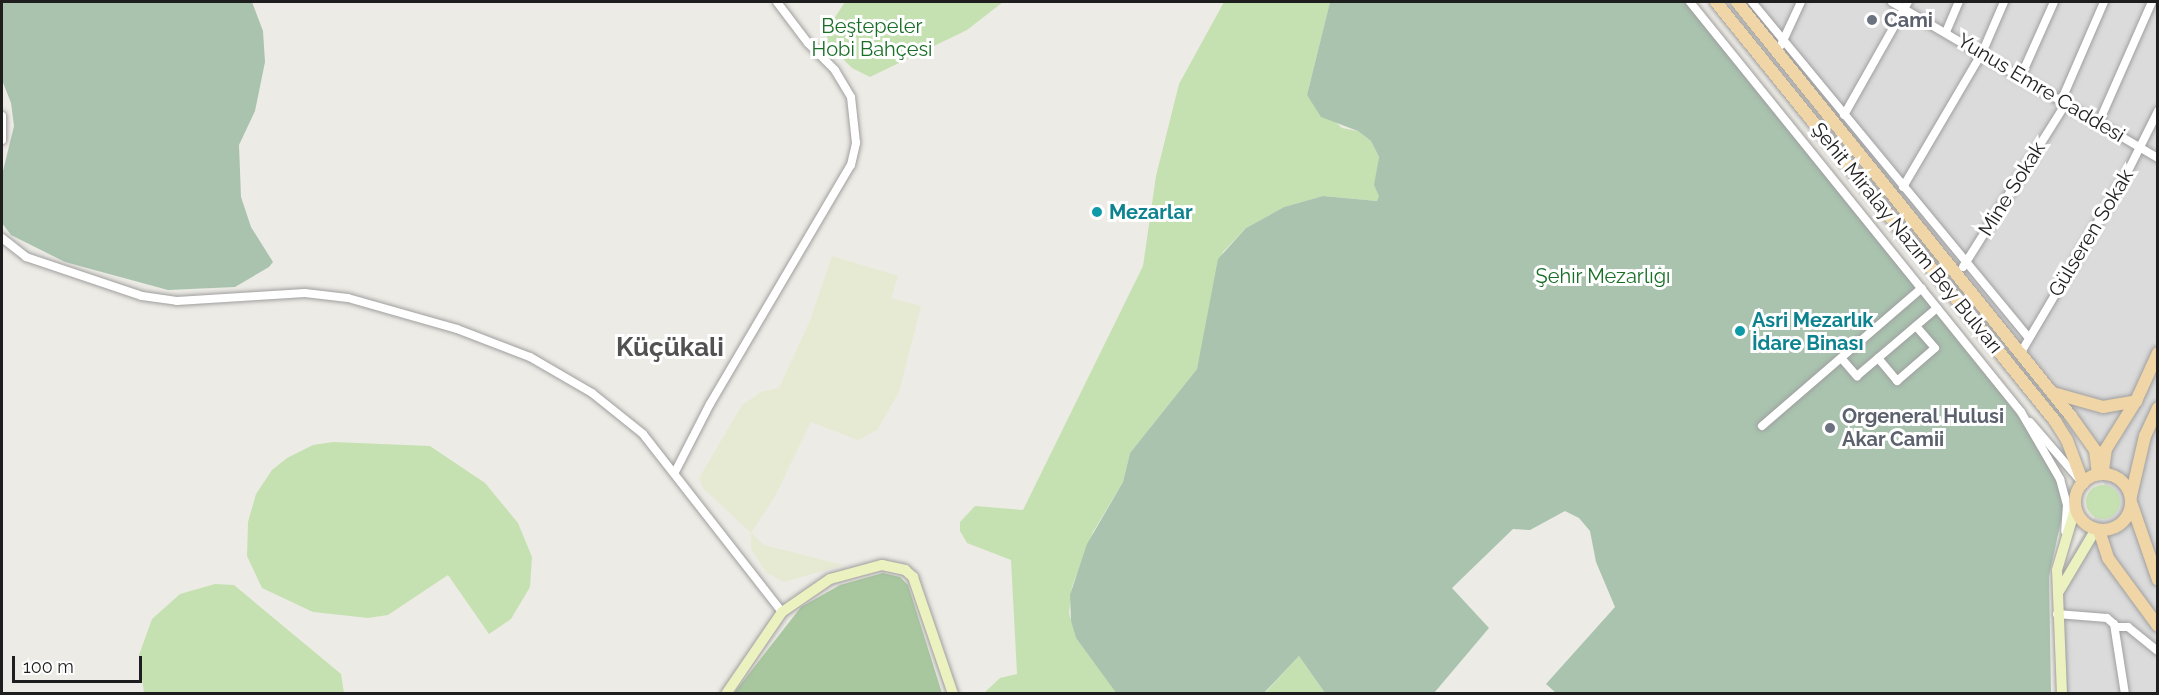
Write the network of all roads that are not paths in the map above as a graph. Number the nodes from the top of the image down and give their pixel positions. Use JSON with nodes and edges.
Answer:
{"nodes":[{"id":1,"x":777,"y":2,"type":"edge"},
{"id":2,"x":1689,"y":2,"type":"edge"},
{"id":3,"x":1716,"y":2,"type":"edge"},
{"id":4,"x":1737,"y":2,"type":"edge"},
{"id":5,"x":1752,"y":2,"type":"edge"},
{"id":6,"x":1801,"y":2,"type":"edge"},
{"id":7,"x":1892,"y":2,"type":"edge"},
{"id":8,"x":1959,"y":2,"type":"edge"},
{"id":9,"x":2004,"y":2,"type":"edge"},
{"id":10,"x":2054,"y":2,"type":"edge"},
{"id":11,"x":2104,"y":2,"type":"edge"},
{"id":12,"x":2152,"y":2,"type":"edge"},
{"id":13,"x":1907,"y":5,"type":"edge"},
{"id":14,"x":1946,"y":32,"type":"junction"},
{"id":15,"x":1780,"y":47,"type":"junction"},
{"id":16,"x":1982,"y":53,"type":"junction"},
{"id":17,"x":2021,"y":76,"type":"junction"},
{"id":18,"x":2064,"y":100,"type":"junction"},
{"id":19,"x":2157,"y":111,"type":"edge"},
{"id":20,"x":1844,"y":115,"type":"junction"},
{"id":21,"x":2,"y":116,"type":"edge"},
{"id":22,"x":2098,"y":122,"type":"junction"},
{"id":23,"x":2,"y":140,"type":"edge"},
{"id":24,"x":2141,"y":148,"type":"junction"},
{"id":25,"x":2157,"y":158,"type":"edge"},
{"id":26,"x":1903,"y":187,"type":"junction"},
{"id":27,"x":2,"y":238,"type":"edge"},
{"id":28,"x":1965,"y":264,"type":"junction"},
{"id":29,"x":1958,"y":276,"type":"junction"},
{"id":30,"x":1922,"y":288,"type":"junction"},
{"id":31,"x":1938,"y":308,"type":"junction"},
{"id":32,"x":1916,"y":326,"type":"junction"},
{"id":33,"x":2029,"y":338,"type":"junction"},
{"id":34,"x":2157,"y":352,"type":"edge"},
{"id":35,"x":2020,"y":354,"type":"junction"},
{"id":36,"x":1878,"y":358,"type":"junction"},
{"id":37,"x":1842,"y":359,"type":"junction"},
{"id":38,"x":2052,"y":393,"type":"junction"},
{"id":39,"x":2136,"y":401,"type":"junction"},
{"id":40,"x":2157,"y":408,"type":"edge"},
{"id":41,"x":2021,"y":412,"type":"junction"},
{"id":42,"x":1762,"y":426,"type":"dead end"},
{"id":43,"x":675,"y":472,"type":"junction"},
{"id":44,"x":2100,"y":474,"type":"junction"},
{"id":45,"x":2082,"y":483,"type":"junction"},
{"id":46,"x":2131,"y":500,"type":"junction"},
{"id":47,"x":2076,"y":506,"type":"junction"},
{"id":48,"x":2097,"y":529,"type":"junction"},
{"id":49,"x":2066,"y":538,"type":"junction"},
{"id":50,"x":2157,"y":543,"type":"edge"},
{"id":51,"x":2146,"y":551,"type":"junction"},
{"id":52,"x":2157,"y":580,"type":"edge"},
{"id":53,"x":2056,"y":596,"type":"junction"},
{"id":54,"x":782,"y":612,"type":"junction"},
{"id":55,"x":2057,"y":614,"type":"junction"},
{"id":56,"x":2157,"y":626,"type":"edge"},
{"id":57,"x":2116,"y":627,"type":"junction"},
{"id":58,"x":2157,"y":651,"type":"edge"},
{"id":59,"x":726,"y":693,"type":"edge"},
{"id":60,"x":953,"y":693,"type":"edge"},
{"id":61,"x":2062,"y":693,"type":"edge"},
{"id":62,"x":2125,"y":693,"type":"edge"}],
"edges":[{"from":1,"to":43,"type":"street"},
{"from":2,"to":30,"type":"street"},
{"from":3,"to":45,"type":"main road","name":"Şehit Miralay Nazım Bey Bulvarı"},
{"from":4,"to":15,"type":"main road","name":"Şehit Miralay Nazım Bey Bulvarı"},
{"from":5,"to":15,"type":"street"},
{"from":6,"to":15,"type":"street"},
{"from":7,"to":13,"type":"street","name":"Yunus Emre Caddesi"},
{"from":8,"to":14,"type":"street"},
{"from":9,"to":16,"type":"street"},
{"from":10,"to":17,"type":"street"},
{"from":11,"to":18,"type":"street","name":"Mine Sokak"},
{"from":12,"to":22,"type":"street"},
{"from":13,"to":14,"type":"street","name":"Yunus Emre Caddesi"},
{"from":13,"to":20,"type":"street"},
{"from":14,"to":16,"type":"street","name":"Yunus Emre Caddesi"},
{"from":15,"to":20,"type":"street"},
{"from":15,"to":29,"type":"main road","name":"Şehit Miralay Nazım Bey Bulvarı"},
{"from":16,"to":17,"type":"street","name":"Yunus Emre Caddesi"},
{"from":16,"to":26,"type":"street"},
{"from":17,"to":18,"type":"street","name":"Yunus Emre Caddesi"},
{"from":18,"to":22,"type":"street","name":"Yunus Emre Caddesi"},
{"from":18,"to":28,"type":"street","name":"Mine Sokak"},
{"from":19,"to":24,"type":"street","name":"Gülseren Sokak"},
{"from":20,"to":26,"type":"street"},
{"from":21,"to":23,"type":"street"},
{"from":22,"to":24,"type":"street","name":"Yunus Emre Caddesi"},
{"from":24,"to":25,"type":"street","name":"Yunus Emre Caddesi"},
{"from":24,"to":33,"type":"street","name":"Gülseren Sokak"},
{"from":26,"to":28,"type":"street"},
{"from":27,"to":43,"type":"street"},
{"from":28,"to":29,"type":"street","name":"Mine Sokak"},
{"from":28,"to":33,"type":"street"},
{"from":29,"to":35,"type":"main road","name":"Şehit Miralay Nazım Bey Bulvarı"},
{"from":30,"to":31,"type":"street"},
{"from":30,"to":37,"type":"street"},
{"from":31,"to":32,"type":"street"},
{"from":31,"to":41,"type":"street"},
{"from":32,"to":36,"type":"street"},
{"from":32,"to":36,"type":"street"},
{"from":33,"to":35,"type":"street","name":"Gülseren Sokak"},
{"from":34,"to":39,"type":"main road"},
{"from":35,"to":38,"type":"main road","name":"Şehit Miralay Nazım Bey Bulvarı"},
{"from":36,"to":37,"type":"street"},
{"from":37,"to":42,"type":"street"},
{"from":38,"to":39,"type":"main road"},
{"from":38,"to":44,"type":"main road","name":"Şehit Miralay Nazım Bey Bulvarı"},
{"from":39,"to":44,"type":"main road"},
{"from":40,"to":46,"type":"main road"},
{"from":41,"to":45,"type":"street"},
{"from":41,"to":49,"type":"street"},
{"from":43,"to":54,"type":"street"},
{"from":44,"to":45,"type":"main road"},
{"from":44,"to":46,"type":"main road"},
{"from":45,"to":47,"type":"main road"},
{"from":46,"to":48,"type":"main road"},
{"from":46,"to":51,"type":"main road"},
{"from":47,"to":48,"type":"main road"},
{"from":47,"to":49,"type":"street"},
{"from":48,"to":53,"type":"street"},
{"from":48,"to":56,"type":"main road"},
{"from":49,"to":53,"type":"street"},
{"from":50,"to":51,"type":"street"},
{"from":51,"to":52,"type":"main road"},
{"from":53,"to":55,"type":"street"},
{"from":54,"to":59,"type":"street"},
{"from":54,"to":60,"type":"street"},
{"from":55,"to":57,"type":"street"},
{"from":55,"to":61,"type":"street"},
{"from":57,"to":58,"type":"street"},
{"from":57,"to":62,"type":"street"}]}
